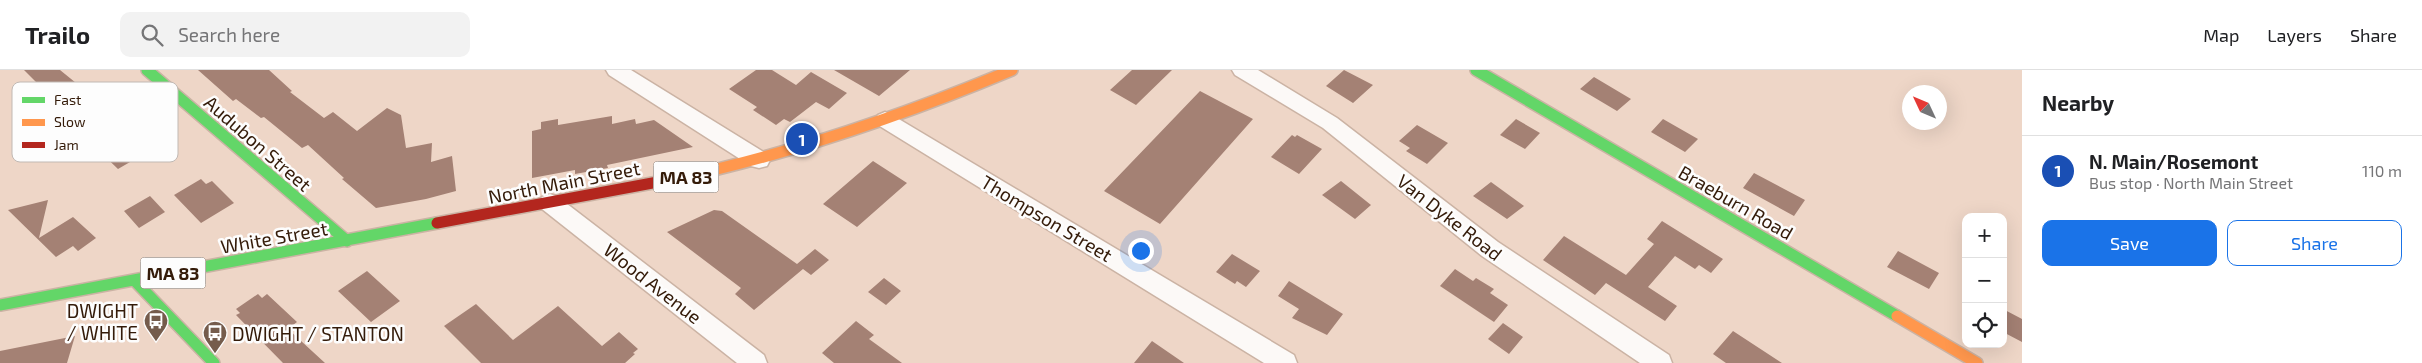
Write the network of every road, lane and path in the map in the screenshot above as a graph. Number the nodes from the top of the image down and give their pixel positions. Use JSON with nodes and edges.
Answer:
{"nodes":[{"id":1,"x":616,"y":70,"type":"edge"},
{"id":2,"x":1242,"y":70,"type":"edge"},
{"id":3,"x":1476,"y":70,"type":"edge"},
{"id":4,"x":154,"y":72,"type":"edge"},
{"id":5,"x":1001,"y":72,"type":"edge"},
{"id":6,"x":165,"y":82,"type":"edge"},
{"id":7,"x":178,"y":93,"type":"edge"},
{"id":8,"x":885,"y":120,"type":"junction"},
{"id":9,"x":759,"y":160,"type":"junction"},
{"id":10,"x":550,"y":203,"type":"junction"},
{"id":11,"x":347,"y":241,"type":"junction"},
{"id":12,"x":134,"y":280,"type":"junction"},
{"id":13,"x":0,"y":305,"type":"edge"},
{"id":14,"x":214,"y":363,"type":"edge"},
{"id":15,"x":755,"y":363,"type":"edge"},
{"id":16,"x":1285,"y":363,"type":"edge"},
{"id":17,"x":1660,"y":363,"type":"edge"},
{"id":18,"x":1978,"y":363,"type":"edge"}],
"edges":[{"from":1,"to":9,"type":"street"},
{"from":2,"to":17,"type":"street","name":"Van Dyke Road"},
{"from":3,"to":18,"type":"main road","name":"Braeburn Road"},
{"from":4,"to":6,"type":"main road","name":"Audubon Street"},
{"from":5,"to":8,"type":"main road","name":"North Main Street","number":"MA 83"},
{"from":7,"to":11,"type":"main road","name":"Audubon Street"},
{"from":8,"to":9,"type":"main road","name":"North Main Street","number":"MA 83"},
{"from":8,"to":16,"type":"street","name":"Thompson Street"},
{"from":9,"to":10,"type":"main road","name":"North Main Street","number":"MA 83"},
{"from":10,"to":11,"type":"main road","name":"North Main Street","number":"MA 83"},
{"from":10,"to":15,"type":"street","name":"Wood Avenue"},
{"from":11,"to":12,"type":"main road","name":"White Street","number":"MA 83"},
{"from":12,"to":13,"type":"main road","name":"White Street","number":"MA 83"},
{"from":12,"to":14,"type":"main road"}]}
